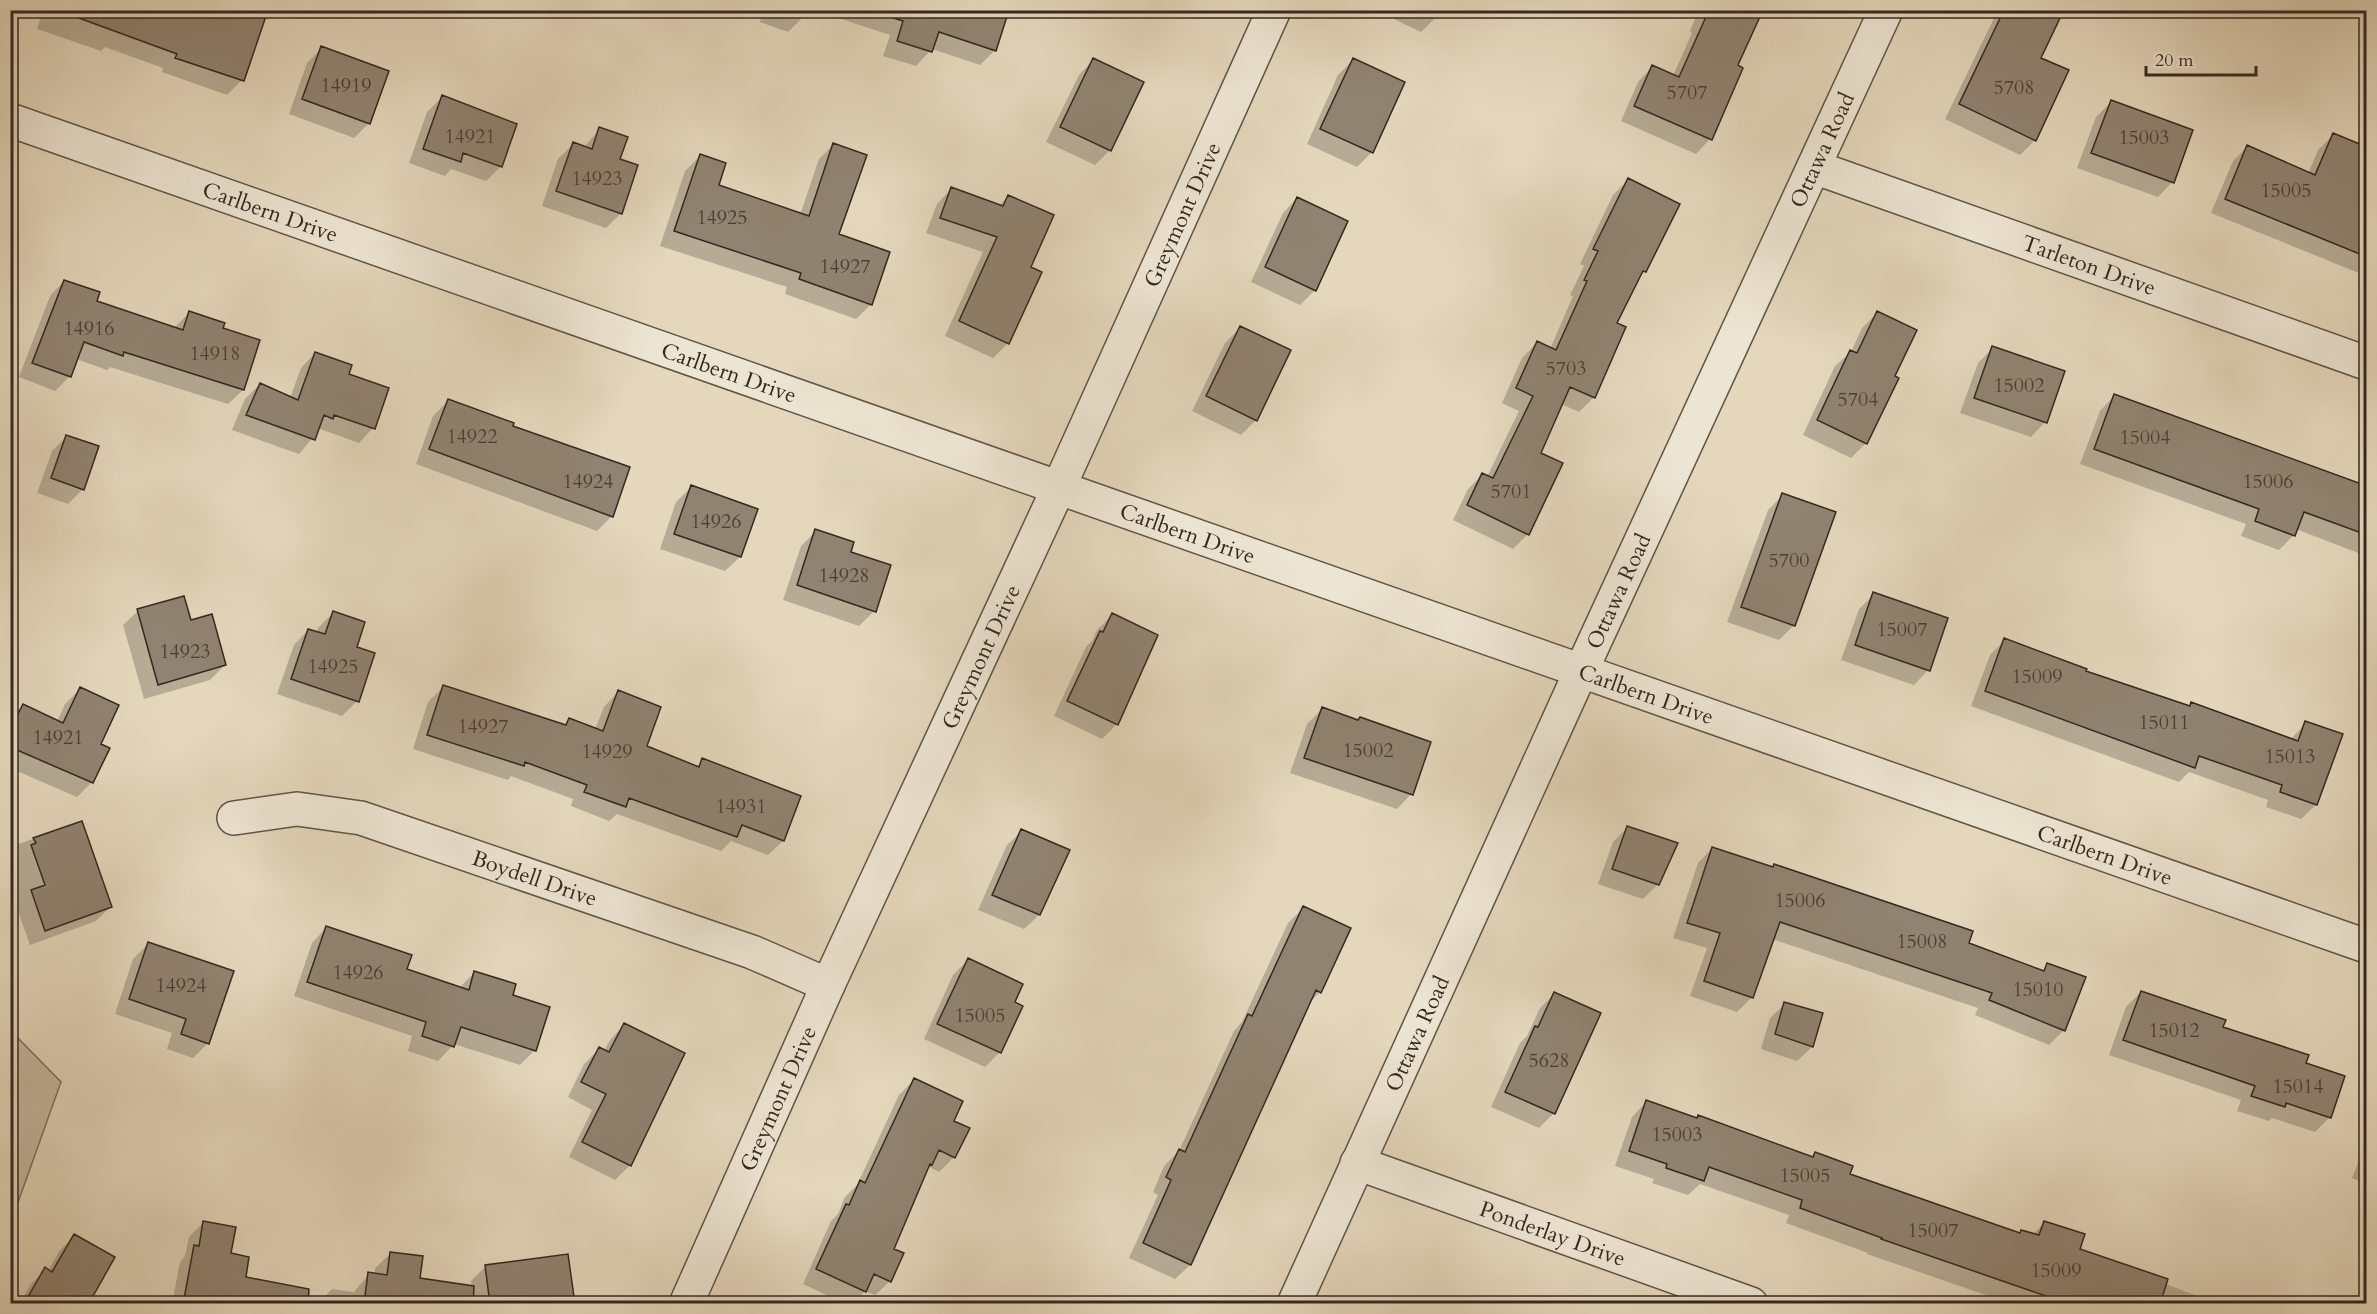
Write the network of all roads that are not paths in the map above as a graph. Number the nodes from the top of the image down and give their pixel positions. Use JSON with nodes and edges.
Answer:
{"nodes":[{"id":1,"x":1274,"y":10,"type":"edge"},
{"id":2,"x":1886,"y":10,"type":"edge"},
{"id":3,"x":10,"y":120,"type":"edge"},
{"id":4,"x":1814,"y":166,"type":"junction"},
{"id":5,"x":2367,"y":363,"type":"edge"},
{"id":6,"x":1059,"y":488,"type":"junction"},
{"id":7,"x":1581,"y":671,"type":"junction"},
{"id":8,"x":234,"y":818,"type":"dead end"},
{"id":9,"x":2367,"y":946,"type":"edge"},
{"id":10,"x":828,"y":985,"type":"junction"},
{"id":11,"x":1357,"y":1163,"type":"junction"},
{"id":12,"x":686,"y":1304,"type":"edge"},
{"id":13,"x":1294,"y":1304,"type":"edge"},
{"id":14,"x":1751,"y":1304,"type":"edge"}],
"edges":[{"from":1,"to":6,"type":"street","name":"Greymont Drive"},
{"from":2,"to":4,"type":"street","name":"Ottawa Road"},
{"from":3,"to":6,"type":"street","name":"Carlbern Drive"},
{"from":4,"to":5,"type":"street","name":"Tarleton Drive"},
{"from":4,"to":7,"type":"street","name":"Ottawa Road"},
{"from":6,"to":7,"type":"street","name":"Carlbern Drive"},
{"from":6,"to":10,"type":"street","name":"Greymont Drive"},
{"from":7,"to":9,"type":"street","name":"Carlbern Drive"},
{"from":7,"to":11,"type":"street","name":"Ottawa Road"},
{"from":8,"to":10,"type":"street","name":"Boydell Drive"},
{"from":10,"to":12,"type":"street","name":"Greymont Drive"},
{"from":11,"to":13,"type":"street","name":"Ottawa Road"},
{"from":11,"to":14,"type":"street","name":"Ponderlay Drive"}]}
